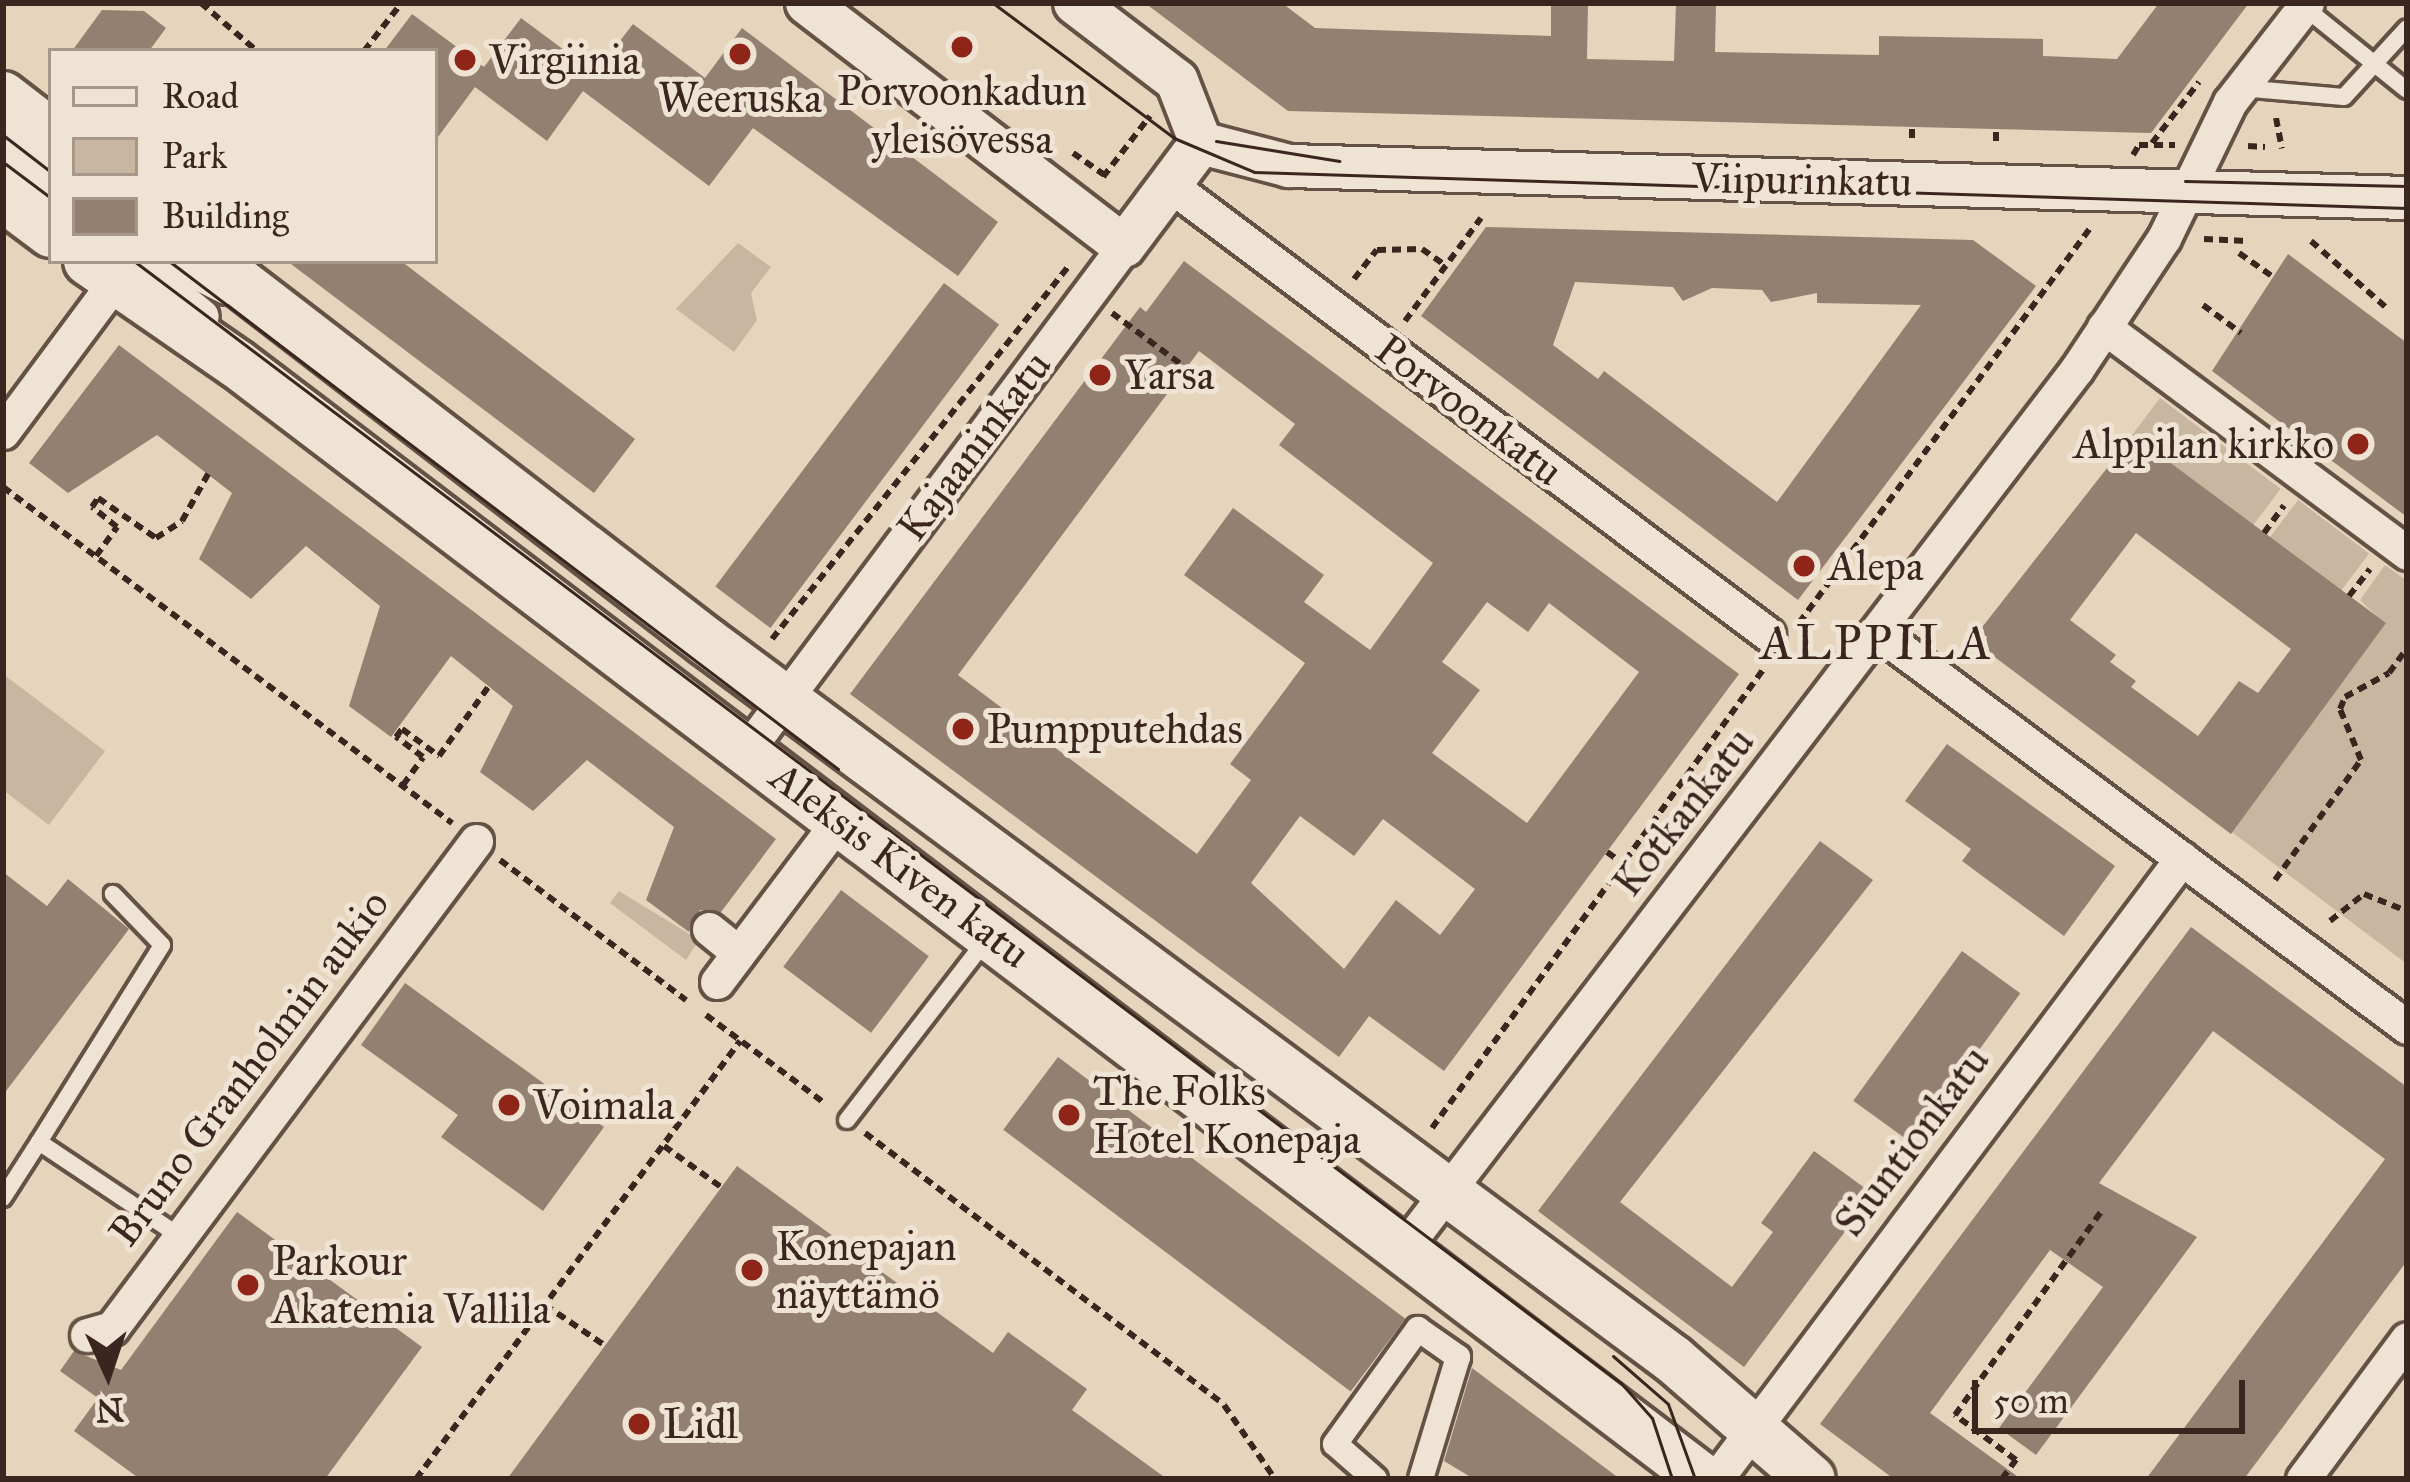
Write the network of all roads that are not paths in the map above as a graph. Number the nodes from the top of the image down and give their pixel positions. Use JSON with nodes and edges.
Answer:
{"nodes":[{"id":1,"x":807,"y":3,"type":"edge"},
{"id":2,"x":1075,"y":3,"type":"edge"},
{"id":3,"x":2305,"y":5,"type":"edge"},
{"id":4,"x":2407,"y":28,"type":"edge"},
{"id":5,"x":2375,"y":65,"type":"junction"},
{"id":6,"x":2241,"y":88,"type":"junction"},
{"id":7,"x":2407,"y":90,"type":"edge"},
{"id":8,"x":3,"y":96,"type":"edge"},
{"id":9,"x":48,"y":131,"type":"edge"},
{"id":10,"x":3,"y":135,"type":"edge"},
{"id":11,"x":1202,"y":143,"type":"junction"},
{"id":12,"x":3,"y":162,"type":"edge"},
{"id":13,"x":48,"y":170,"type":"edge"},
{"id":14,"x":1170,"y":185,"type":"junction"},
{"id":15,"x":2188,"y":190,"type":"junction"},
{"id":16,"x":48,"y":196,"type":"edge"},
{"id":17,"x":3,"y":197,"type":"edge"},
{"id":18,"x":2407,"y":198,"type":"edge"},
{"id":19,"x":48,"y":231,"type":"edge"},
{"id":20,"x":1124,"y":246,"type":"junction"},
{"id":21,"x":180,"y":264,"type":"edge"},
{"id":22,"x":215,"y":264,"type":"edge"},
{"id":23,"x":112,"y":268,"type":"edge"},
{"id":24,"x":254,"y":301,"type":"junction"},
{"id":25,"x":2104,"y":327,"type":"junction"},
{"id":26,"x":3,"y":432,"type":"edge"},
{"id":27,"x":2393,"y":555,"type":"edge"},
{"id":28,"x":1878,"y":632,"type":"junction"},
{"id":29,"x":1768,"y":634,"type":"dead end"},
{"id":30,"x":783,"y":699,"type":"junction"},
{"id":31,"x":747,"y":750,"type":"junction"},
{"id":32,"x":840,"y":819,"type":"junction"},
{"id":33,"x":476,"y":841,"type":"road end"},
{"id":34,"x":2182,"y":858,"type":"junction"},
{"id":35,"x":113,"y":894,"type":"dead end"},
{"id":36,"x":709,"y":929,"type":"dead end"},
{"id":37,"x":991,"y":933,"type":"junction"},
{"id":38,"x":740,"y":953,"type":"junction"},
{"id":39,"x":717,"y":982,"type":"dead end"},
{"id":40,"x":2407,"y":1027,"type":"edge"},
{"id":41,"x":847,"y":1120,"type":"road end"},
{"id":42,"x":39,"y":1142,"type":"junction"},
{"id":43,"x":1444,"y":1197,"type":"junction"},
{"id":44,"x":3,"y":1198,"type":"edge"},
{"id":45,"x":178,"y":1235,"type":"junction"},
{"id":46,"x":1404,"y":1248,"type":"junction"},
{"id":47,"x":87,"y":1335,"type":"dead end"},
{"id":48,"x":2407,"y":1339,"type":"edge"},
{"id":49,"x":1753,"y":1428,"type":"junction"},
{"id":50,"x":1375,"y":1479,"type":"edge"},
{"id":51,"x":1421,"y":1479,"type":"edge"},
{"id":52,"x":1704,"y":1479,"type":"edge"},
{"id":53,"x":1717,"y":1479,"type":"edge"},
{"id":54,"x":1811,"y":1479,"type":"edge"},
{"id":55,"x":2303,"y":1479,"type":"edge"}],
"edges":[{"from":1,"to":20,"type":"street"},
{"from":2,"to":11,"type":"street"},
{"from":3,"to":5,"type":"lane"},
{"from":3,"to":6,"type":"street","name":"Kotkankatu"},
{"from":4,"to":5,"type":"lane"},
{"from":5,"to":6,"type":"lane"},
{"from":5,"to":7,"type":"lane"},
{"from":6,"to":15,"type":"street","name":"Kotkankatu"},
{"from":8,"to":9,"type":"main road"},
{"from":10,"to":13,"type":"street"},
{"from":11,"to":14,"type":"street","name":"Kajaaninkatu"},
{"from":11,"to":15,"type":"street","name":"Viipurinkatu"},
{"from":12,"to":16,"type":"street"},
{"from":14,"to":20,"type":"street","name":"Kajaaninkatu"},
{"from":14,"to":29,"type":"street","name":"Porvoonkatu"},
{"from":15,"to":18,"type":"street","name":"Viipurinkatu"},
{"from":15,"to":25,"type":"street","name":"Kotkankatu"},
{"from":17,"to":19,"type":"main road"},
{"from":20,"to":30,"type":"street","name":"Kajaaninkatu"},
{"from":21,"to":24,"type":"street"},
{"from":22,"to":24,"type":"main road","name":"Aleksis Kiven katu"},
{"from":23,"to":26,"type":"street"},
{"from":23,"to":31,"type":"main road","name":"Aleksis Kiven katu"},
{"from":24,"to":30,"type":"main road","name":"Aleksis Kiven katu"},
{"from":25,"to":27,"type":"street"},
{"from":25,"to":28,"type":"street","name":"Kotkankatu"},
{"from":28,"to":34,"type":"street"},
{"from":28,"to":43,"type":"street","name":"Kotkankatu"},
{"from":30,"to":31,"type":"street","name":"Kajaaninkatu"},
{"from":30,"to":43,"type":"main road","name":"Aleksis Kiven katu"},
{"from":31,"to":32,"type":"main road","name":"Aleksis Kiven katu"},
{"from":32,"to":37,"type":"main road","name":"Aleksis Kiven katu"},
{"from":32,"to":38,"type":"street"},
{"from":33,"to":45,"type":"street","name":"Bruno Granholmin aukio"},
{"from":34,"to":40,"type":"street"},
{"from":34,"to":49,"type":"street","name":"Siuntionkatu"},
{"from":35,"to":42,"type":"lane"},
{"from":36,"to":38,"type":"street"},
{"from":37,"to":41,"type":"lane"},
{"from":37,"to":46,"type":"main road","name":"Aleksis Kiven katu"},
{"from":38,"to":39,"type":"street"},
{"from":42,"to":44,"type":"lane"},
{"from":42,"to":45,"type":"lane"},
{"from":43,"to":46,"type":"street","name":"Kotkankatu"},
{"from":43,"to":49,"type":"main road","name":"Aleksis Kiven katu"},
{"from":45,"to":47,"type":"street","name":"Bruno Granholmin aukio"},
{"from":46,"to":52,"type":"main road","name":"Aleksis Kiven katu"},
{"from":48,"to":55,"type":"street"},
{"from":49,"to":53,"type":"street","name":"Siuntionkatu"},
{"from":49,"to":54,"type":"main road","name":"Aleksis Kiven katu"},
{"from":50,"to":51,"type":"street"}]}
